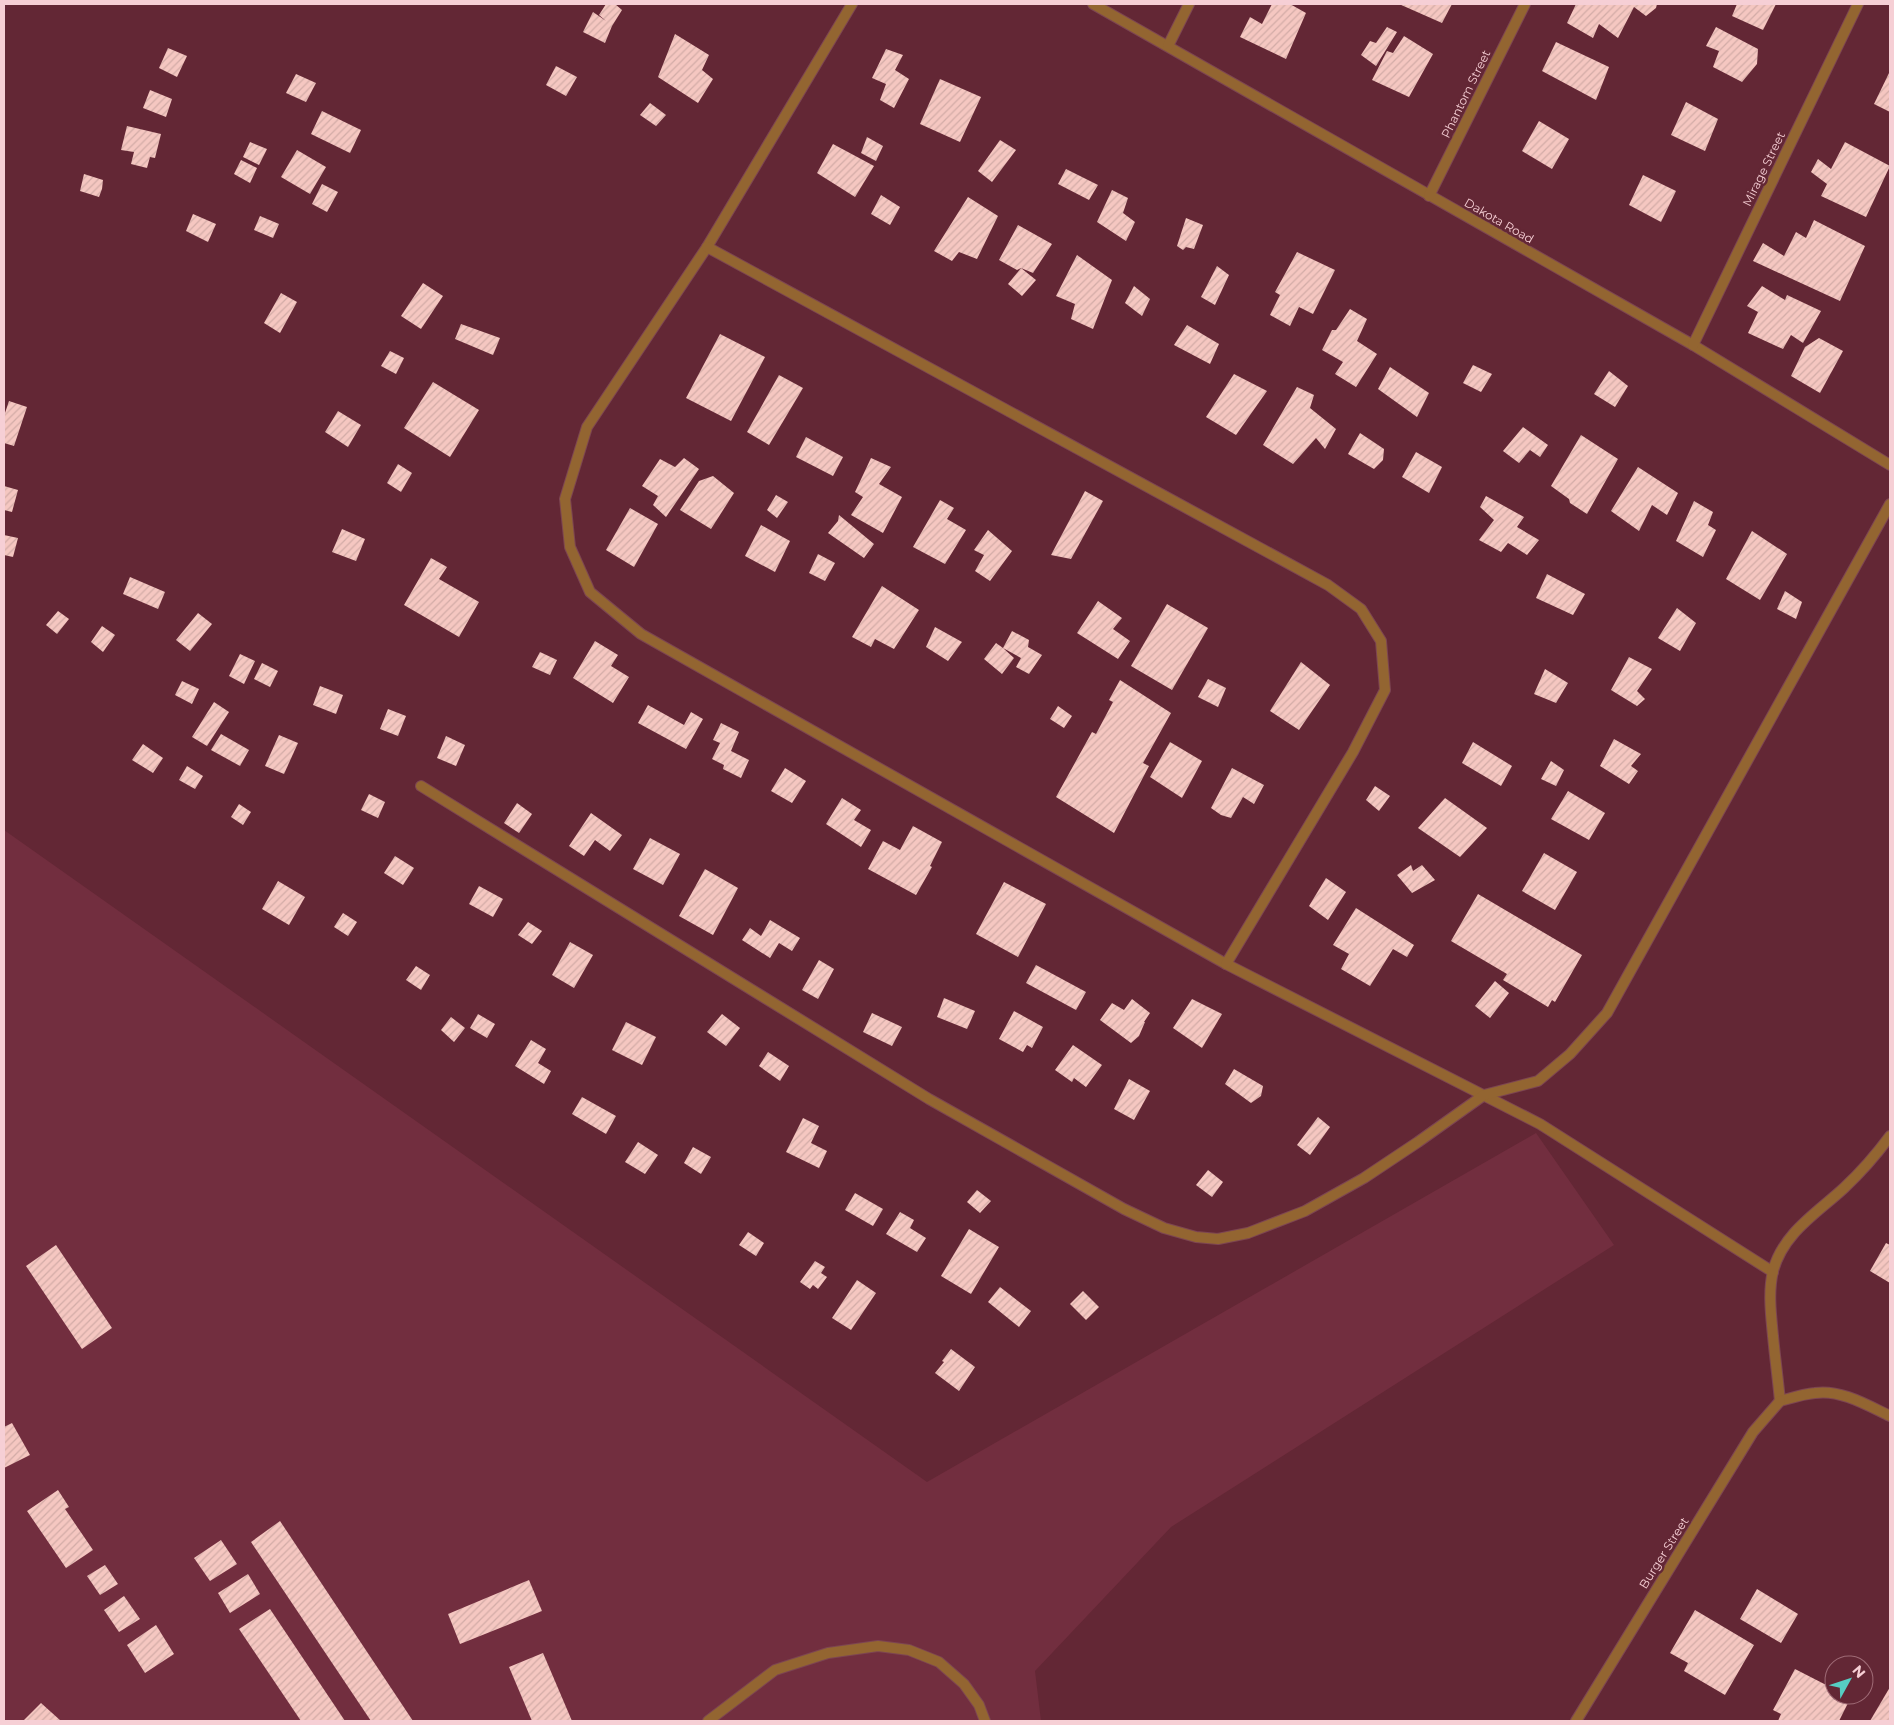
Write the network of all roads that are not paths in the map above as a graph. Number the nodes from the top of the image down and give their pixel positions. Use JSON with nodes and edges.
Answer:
{"nodes":[{"id":1,"x":852,"y":4,"type":"edge"},
{"id":2,"x":1094,"y":4,"type":"edge"},
{"id":3,"x":1189,"y":4,"type":"edge"},
{"id":4,"x":1525,"y":4,"type":"edge"},
{"id":5,"x":1858,"y":4,"type":"edge"},
{"id":6,"x":1168,"y":46,"type":"junction"},
{"id":7,"x":1429,"y":196,"type":"junction"},
{"id":8,"x":707,"y":247,"type":"junction"},
{"id":9,"x":1693,"y":345,"type":"junction"},
{"id":10,"x":1890,"y":465,"type":"edge"},
{"id":11,"x":1890,"y":504,"type":"edge"},
{"id":12,"x":421,"y":786,"type":"dead end"},
{"id":13,"x":1226,"y":964,"type":"junction"},
{"id":14,"x":1484,"y":1095,"type":"junction"},
{"id":15,"x":1890,"y":1136,"type":"edge"},
{"id":16,"x":1773,"y":1272,"type":"junction"},
{"id":17,"x":1780,"y":1401,"type":"junction"},
{"id":18,"x":1890,"y":1416,"type":"edge"},
{"id":19,"x":1580,"y":1720,"type":"edge"},
{"id":20,"x":708,"y":1721,"type":"edge"},
{"id":21,"x":985,"y":1721,"type":"edge"}],
"edges":[{"from":1,"to":8,"type":"street"},
{"from":2,"to":6,"type":"street","name":"Dakota Road"},
{"from":3,"to":6,"type":"street"},
{"from":4,"to":7,"type":"street","name":"Phantom Street"},
{"from":5,"to":9,"type":"street","name":"Mirage Street"},
{"from":6,"to":7,"type":"street","name":"Dakota Road"},
{"from":7,"to":9,"type":"street","name":"Dakota Road"},
{"from":8,"to":13,"type":"street"},
{"from":8,"to":13,"type":"street"},
{"from":9,"to":10,"type":"street","name":"Dakota Road"},
{"from":11,"to":14,"type":"street"},
{"from":12,"to":14,"type":"street"},
{"from":13,"to":14,"type":"street"},
{"from":14,"to":16,"type":"street"},
{"from":15,"to":16,"type":"street"},
{"from":16,"to":17,"type":"street"},
{"from":17,"to":18,"type":"street"},
{"from":17,"to":19,"type":"street","name":"Burger Street"},
{"from":20,"to":21,"type":"street"}]}
